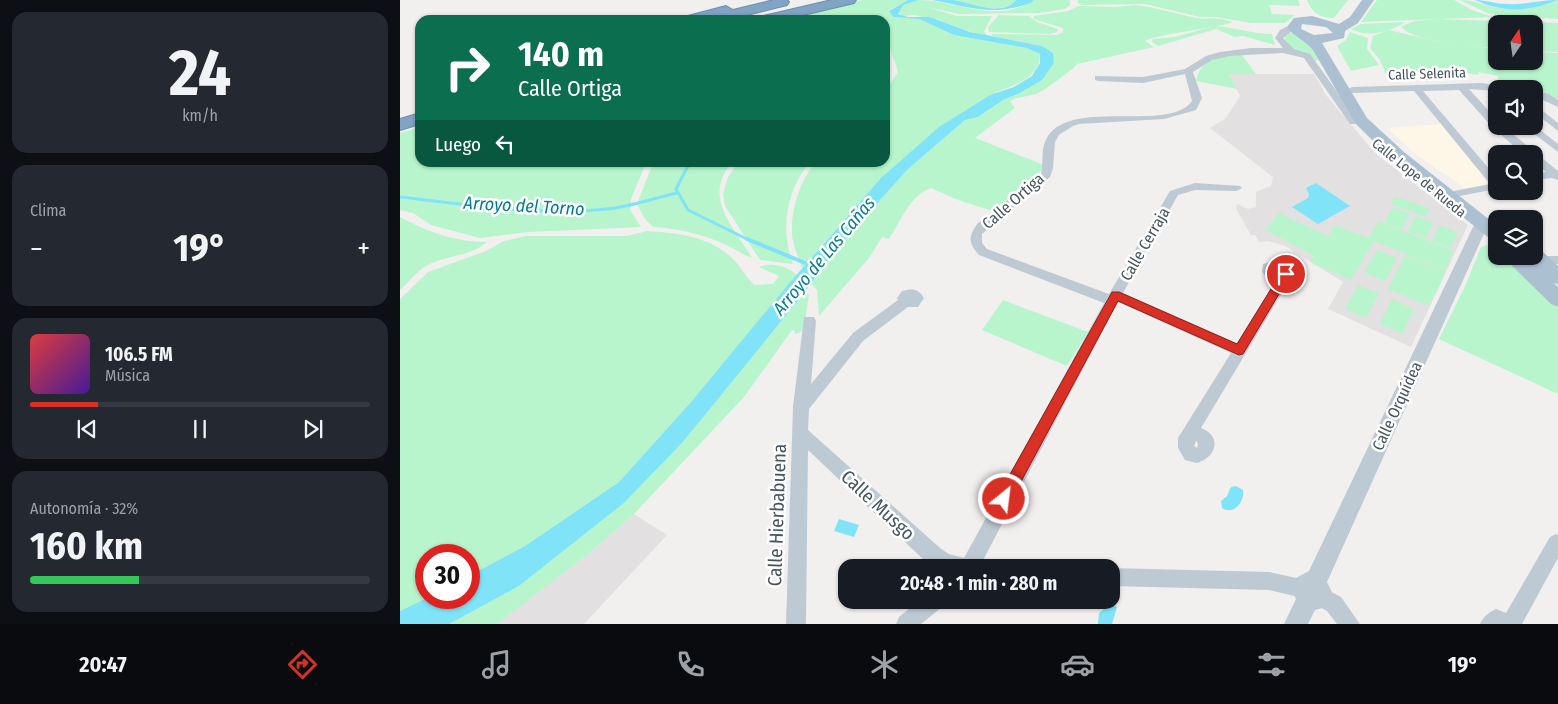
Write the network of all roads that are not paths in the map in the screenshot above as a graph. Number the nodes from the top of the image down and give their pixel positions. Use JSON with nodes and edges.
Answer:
{"nodes":[{"id":1,"x":766,"y":0,"type":"edge"},
{"id":2,"x":789,"y":0,"type":"edge"},
{"id":3,"x":824,"y":0,"type":"edge"},
{"id":4,"x":849,"y":0,"type":"edge"},
{"id":5,"x":1357,"y":0,"type":"edge"},
{"id":6,"x":1368,"y":0,"type":"edge"},
{"id":7,"x":708,"y":15,"type":"edge"},
{"id":8,"x":730,"y":15,"type":"edge"},
{"id":9,"x":763,"y":15,"type":"edge"},
{"id":10,"x":785,"y":15,"type":"edge"},
{"id":11,"x":1326,"y":22,"type":"junction"},
{"id":12,"x":1293,"y":26,"type":"junction"},
{"id":13,"x":1336,"y":34,"type":"junction"},
{"id":14,"x":1309,"y":37,"type":"junction"},
{"id":15,"x":1291,"y":51,"type":"junction"},
{"id":16,"x":1188,"y":71,"type":"junction"},
{"id":17,"x":1098,"y":78,"type":"dead end"},
{"id":18,"x":1461,"y":86,"type":"junction"},
{"id":19,"x":1417,"y":88,"type":"junction"},
{"id":20,"x":1488,"y":88,"type":"edge"},
{"id":21,"x":1352,"y":90,"type":"junction"},
{"id":22,"x":1543,"y":95,"type":"edge"},
{"id":23,"x":1557,"y":105,"type":"edge"},
{"id":24,"x":415,"y":108,"type":"edge"},
{"id":25,"x":400,"y":113,"type":"edge"},
{"id":26,"x":1543,"y":115,"type":"edge"},
{"id":27,"x":1488,"y":116,"type":"edge"},
{"id":28,"x":415,"y":120,"type":"edge"},
{"id":29,"x":1354,"y":122,"type":"joint"},
{"id":30,"x":400,"y":125,"type":"edge"},
{"id":31,"x":1558,"y":128,"type":"edge"},
{"id":32,"x":1508,"y":135,"type":"edge"},
{"id":33,"x":1540,"y":135,"type":"edge"},
{"id":34,"x":1519,"y":145,"type":"edge"},
{"id":35,"x":1558,"y":149,"type":"edge"},
{"id":36,"x":1543,"y":164,"type":"edge"},
{"id":37,"x":1488,"y":175,"type":"edge"},
{"id":38,"x":1557,"y":175,"type":"edge"},
{"id":39,"x":1543,"y":176,"type":"edge"},
{"id":40,"x":1488,"y":187,"type":"edge"},
{"id":41,"x":1236,"y":188,"type":"dead end"},
{"id":42,"x":1458,"y":194,"type":"junction"},
{"id":43,"x":1486,"y":223,"type":"edge"},
{"id":44,"x":1543,"y":263,"type":"edge"},
{"id":45,"x":1522,"y":265,"type":"edge"},
{"id":46,"x":1542,"y":265,"type":"edge"},
{"id":47,"x":1285,"y":276,"type":"dead end"},
{"id":48,"x":1558,"y":277,"type":"edge"},
{"id":49,"x":1558,"y":291,"type":"edge"},
{"id":50,"x":1114,"y":298,"type":"junction"},
{"id":51,"x":1558,"y":299,"type":"edge"},
{"id":52,"x":906,"y":302,"type":"dead end"},
{"id":53,"x":809,"y":321,"type":"dead end"},
{"id":54,"x":1239,"y":350,"type":"junction"},
{"id":55,"x":802,"y":407,"type":"junction"},
{"id":56,"x":801,"y":433,"type":"junction"},
{"id":57,"x":1186,"y":438,"type":"dead end"},
{"id":58,"x":1557,"y":543,"type":"edge"},
{"id":59,"x":940,"y":559,"type":"edge"},
{"id":60,"x":971,"y":559,"type":"edge"},
{"id":61,"x":1120,"y":577,"type":"edge"},
{"id":62,"x":1312,"y":592,"type":"junction"},
{"id":63,"x":924,"y":609,"type":"edge"},
{"id":64,"x":796,"y":624,"type":"edge"},
{"id":65,"x":906,"y":624,"type":"edge"},
{"id":66,"x":1296,"y":624,"type":"edge"},
{"id":67,"x":1350,"y":624,"type":"edge"},
{"id":68,"x":1490,"y":624,"type":"edge"},
{"id":69,"x":1510,"y":624,"type":"edge"}],
"edges":[{"from":1,"to":7,"type":"highway"},
{"from":2,"to":8,"type":"highway"},
{"from":3,"to":9,"type":"highway"},
{"from":4,"to":10,"type":"highway"},
{"from":5,"to":11,"type":"main road"},
{"from":6,"to":13,"type":"main road"},
{"from":11,"to":12,"type":"main road"},
{"from":11,"to":13,"type":"main road"},
{"from":12,"to":14,"type":"main road"},
{"from":12,"to":15,"type":"street"},
{"from":13,"to":14,"type":"main road"},
{"from":13,"to":21,"type":"main road","name":"Calle Lope de Rueda"},
{"from":14,"to":43,"type":"main road","name":"Calle Lope de Rueda"},
{"from":15,"to":16,"type":"street"},
{"from":15,"to":29,"type":"street","name":"Calle Lope de Rueda"},
{"from":16,"to":17,"type":"street"},
{"from":16,"to":50,"type":"street","name":"Calle Ortiga"},
{"from":18,"to":19,"type":"street","name":"Calle Selenita"},
{"from":18,"to":20,"type":"street","name":"Calle Selenita"},
{"from":18,"to":27,"type":"street"},
{"from":19,"to":21,"type":"street","name":"Calle Selenita"},
{"from":19,"to":37,"type":"street"},
{"from":21,"to":42,"type":"main road","name":"Calle Lope de Rueda"},
{"from":22,"to":23,"type":"street"},
{"from":24,"to":25,"type":"highway"},
{"from":26,"to":31,"type":"street"},
{"from":28,"to":30,"type":"highway"},
{"from":29,"to":43,"type":"main road","name":"Calle Lope de Rueda"},
{"from":32,"to":34,"type":"street"},
{"from":33,"to":35,"type":"street"},
{"from":36,"to":38,"type":"street"},
{"from":38,"to":39,"type":"street"},
{"from":40,"to":42,"type":"street"},
{"from":41,"to":50,"type":"street","name":"Calle Cerraja"},
{"from":42,"to":43,"type":"main road","name":"Calle Lope de Rueda"},
{"from":43,"to":62,"type":"street","name":"Calle Orquídea"},
{"from":44,"to":48,"type":"main road"},
{"from":45,"to":51,"type":"main road"},
{"from":46,"to":49,"type":"main road"},
{"from":47,"to":54,"type":"street"},
{"from":50,"to":54,"type":"street","name":"Calle Ortiga"},
{"from":50,"to":60,"type":"street","name":"Calle Cerraja"},
{"from":52,"to":55,"type":"street"},
{"from":53,"to":55,"type":"street","name":"Calle Hierbabuena"},
{"from":54,"to":57,"type":"street"},
{"from":55,"to":56,"type":"street","name":"Calle Hierbabuena"},
{"from":56,"to":59,"type":"street","name":"Calle Musgo"},
{"from":56,"to":64,"type":"street","name":"Calle Hierbabuena"},
{"from":58,"to":69,"type":"street"},
{"from":61,"to":62,"type":"street"},
{"from":62,"to":66,"type":"street","name":"Calle Orquídea"},
{"from":62,"to":67,"type":"street"},
{"from":63,"to":65,"type":"street"},
{"from":68,"to":69,"type":"street"}]}
